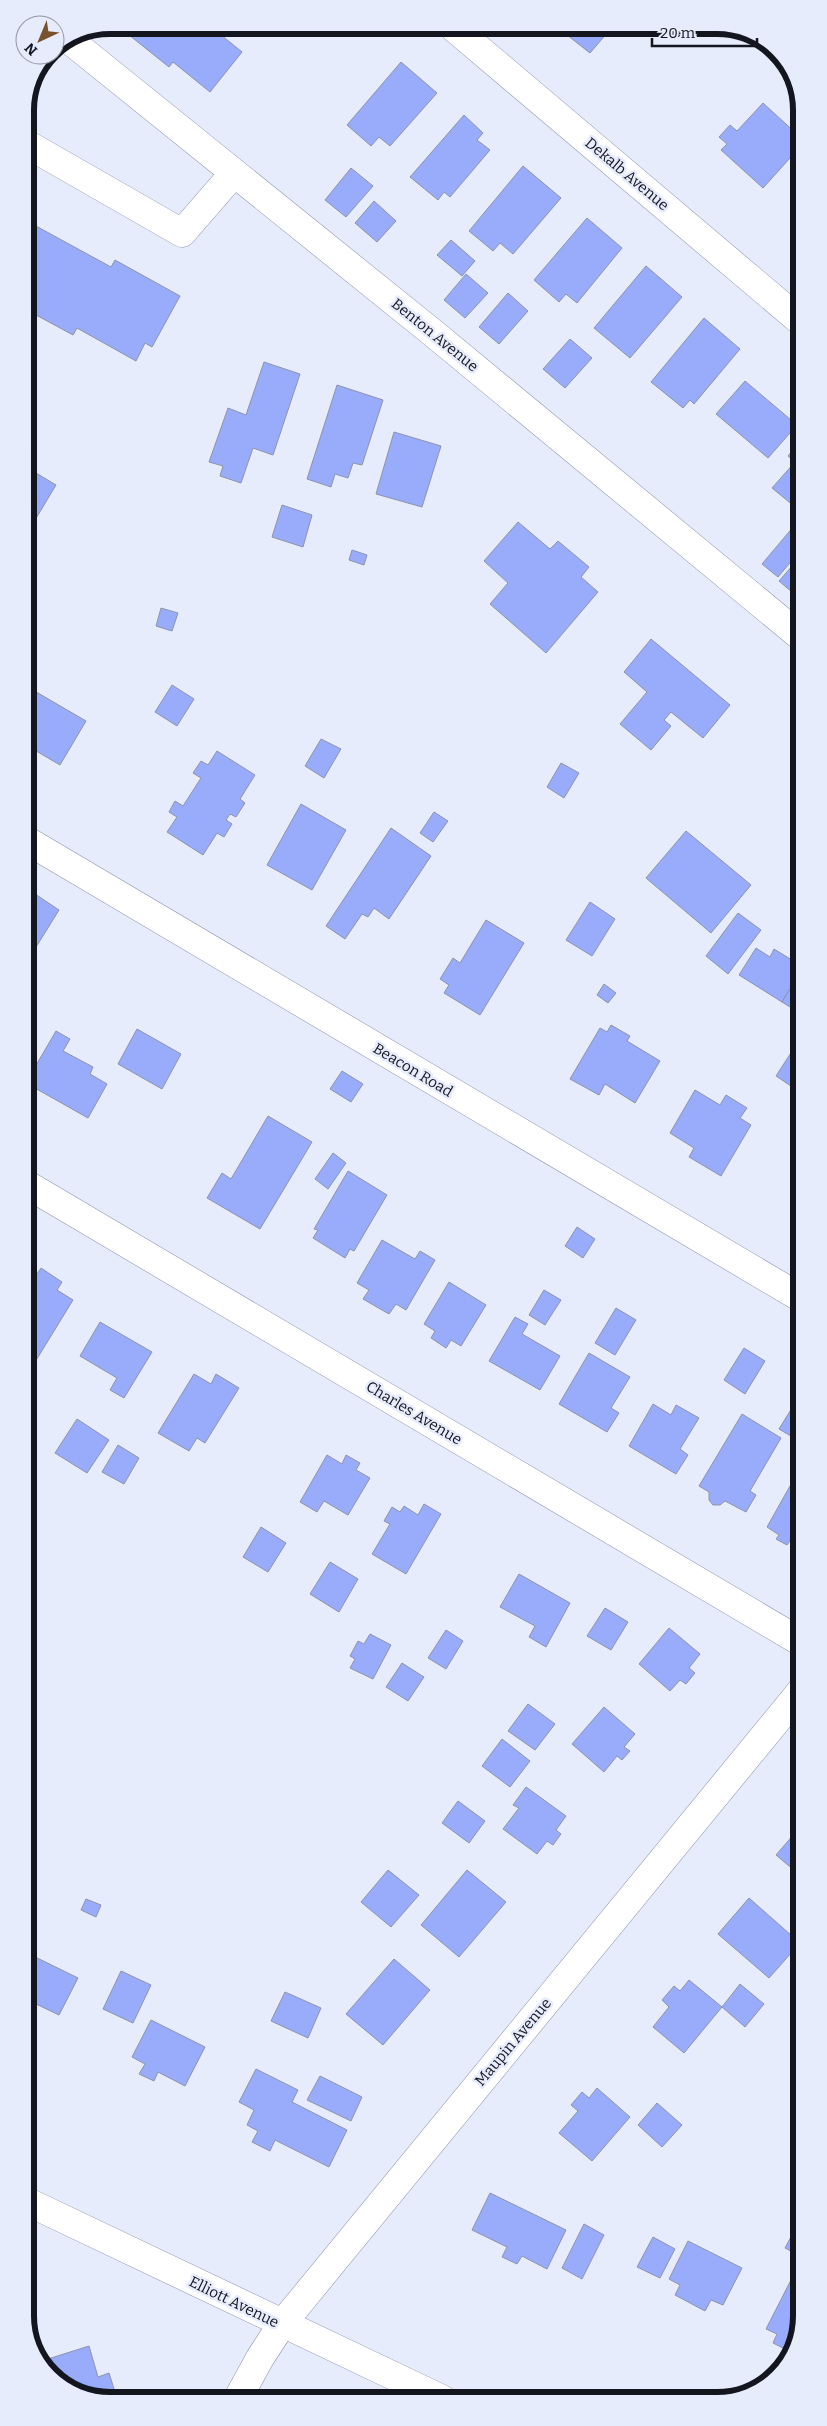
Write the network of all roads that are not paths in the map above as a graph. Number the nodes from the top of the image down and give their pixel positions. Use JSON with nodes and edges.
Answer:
{"nodes":[{"id":1,"x":461,"y":34,"type":"edge"},
{"id":2,"x":74,"y":44,"type":"edge"},
{"id":3,"x":34,"y":148,"type":"edge"},
{"id":4,"x":234,"y":172,"type":"junction"},
{"id":5,"x":793,"y":314,"type":"edge"},
{"id":6,"x":793,"y":630,"type":"edge"},
{"id":7,"x":34,"y":845,"type":"edge"},
{"id":8,"x":34,"y":1189,"type":"edge"},
{"id":9,"x":793,"y":1293,"type":"edge"},
{"id":10,"x":793,"y":1637,"type":"edge"},
{"id":11,"x":793,"y":1701,"type":"edge"},
{"id":12,"x":34,"y":2205,"type":"edge"},
{"id":13,"x":282,"y":2324,"type":"junction"},
{"id":14,"x":242,"y":2392,"type":"edge"},
{"id":15,"x":427,"y":2392,"type":"edge"}],
"edges":[{"from":1,"to":5,"type":"street","name":"Dekalb Avenue"},
{"from":2,"to":4,"type":"street","name":"Benton Avenue"},
{"from":3,"to":4,"type":"street"},
{"from":4,"to":6,"type":"street","name":"Benton Avenue"},
{"from":7,"to":9,"type":"street","name":"Beacon Road"},
{"from":8,"to":10,"type":"street","name":"Charles Avenue"},
{"from":11,"to":13,"type":"street","name":"Maupin Avenue"},
{"from":12,"to":13,"type":"street","name":"Elliott Avenue"},
{"from":13,"to":14,"type":"street","name":"Maupin Avenue"},
{"from":13,"to":15,"type":"street","name":"Elliott Avenue"}]}
